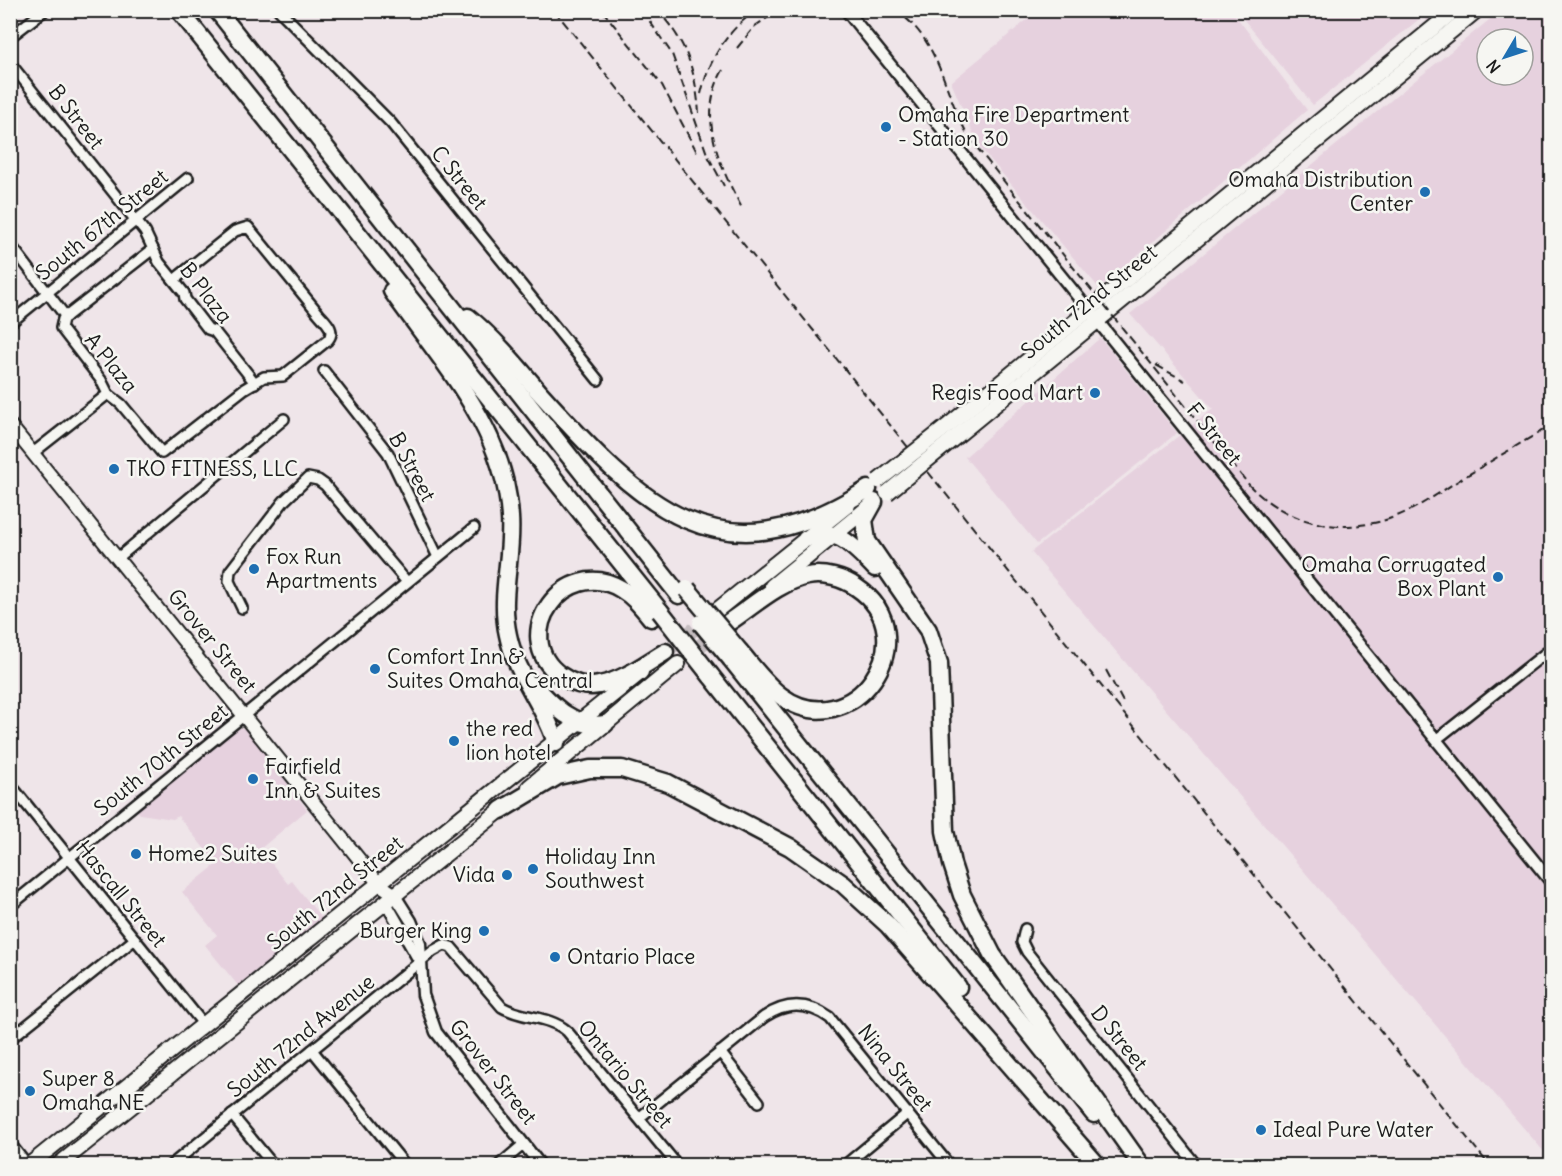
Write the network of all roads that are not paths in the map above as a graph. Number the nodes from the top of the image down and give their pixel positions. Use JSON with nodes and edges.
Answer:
{"nodes":[{"id":1,"x":45,"y":10,"type":"edge"},
{"id":2,"x":179,"y":10,"type":"edge"},
{"id":3,"x":217,"y":10,"type":"edge"},
{"id":4,"x":279,"y":10,"type":"edge"},
{"id":5,"x":846,"y":10,"type":"edge"},
{"id":6,"x":1455,"y":10,"type":"edge"},
{"id":7,"x":1477,"y":10,"type":"edge"},
{"id":8,"x":10,"y":37,"type":"edge"},
{"id":9,"x":1426,"y":43,"type":"junction"},
{"id":10,"x":10,"y":63,"type":"edge"},
{"id":11,"x":303,"y":164,"type":"junction"},
{"id":12,"x":188,"y":178,"type":"dead end"},
{"id":13,"x":136,"y":221,"type":"junction"},
{"id":14,"x":10,"y":244,"type":"edge"},
{"id":15,"x":153,"y":249,"type":"junction"},
{"id":16,"x":174,"y":280,"type":"junction"},
{"id":17,"x":435,"y":290,"type":"junction"},
{"id":18,"x":49,"y":292,"type":"junction"},
{"id":19,"x":66,"y":317,"type":"junction"},
{"id":20,"x":1094,"y":317,"type":"junction"},
{"id":21,"x":10,"y":323,"type":"edge"},
{"id":22,"x":324,"y":372,"type":"dead end"},
{"id":23,"x":598,"y":380,"type":"dead end"},
{"id":24,"x":255,"y":383,"type":"junction"},
{"id":25,"x":108,"y":394,"type":"junction"},
{"id":26,"x":284,"y":419,"type":"dead end"},
{"id":27,"x":10,"y":425,"type":"edge"},
{"id":28,"x":33,"y":453,"type":"junction"},
{"id":29,"x":877,"y":491,"type":"junction"},
{"id":30,"x":474,"y":528,"type":"dead end"},
{"id":31,"x":835,"y":534,"type":"junction"},
{"id":32,"x":806,"y":539,"type":"junction"},
{"id":33,"x":119,"y":557,"type":"junction"},
{"id":34,"x":438,"y":557,"type":"junction"},
{"id":35,"x":407,"y":582,"type":"junction"},
{"id":36,"x":242,"y":608,"type":"dead end"},
{"id":37,"x":655,"y":614,"type":"junction"},
{"id":38,"x":724,"y":619,"type":"junction"},
{"id":39,"x":928,"y":630,"type":"junction"},
{"id":40,"x":1551,"y":648,"type":"edge"},
{"id":41,"x":670,"y":656,"type":"junction"},
{"id":42,"x":736,"y":656,"type":"junction"},
{"id":43,"x":520,"y":668,"type":"junction"},
{"id":44,"x":246,"y":714,"type":"junction"},
{"id":45,"x":581,"y":723,"type":"junction"},
{"id":46,"x":605,"y":724,"type":"junction"},
{"id":47,"x":1437,"y":739,"type":"junction"},
{"id":48,"x":556,"y":743,"type":"junction"},
{"id":49,"x":10,"y":784,"type":"edge"},
{"id":50,"x":501,"y":810,"type":"junction"},
{"id":51,"x":69,"y":857,"type":"junction"},
{"id":52,"x":1551,"y":883,"type":"edge"},
{"id":53,"x":379,"y":884,"type":"junction"},
{"id":54,"x":390,"y":898,"type":"junction"},
{"id":55,"x":10,"y":906,"type":"edge"},
{"id":56,"x":1024,"y":929,"type":"dead end"},
{"id":57,"x":135,"y":939,"type":"junction"},
{"id":58,"x":455,"y":953,"type":"joint"},
{"id":59,"x":420,"y":962,"type":"junction"},
{"id":60,"x":204,"y":1025,"type":"junction"},
{"id":61,"x":10,"y":1039,"type":"edge"},
{"id":62,"x":203,"y":1050,"type":"junction"},
{"id":63,"x":312,"y":1050,"type":"junction"},
{"id":64,"x":720,"y":1052,"type":"junction"},
{"id":65,"x":759,"y":1102,"type":"dead end"},
{"id":66,"x":908,"y":1113,"type":"junction"},
{"id":67,"x":232,"y":1115,"type":"junction"},
{"id":68,"x":639,"y":1118,"type":"junction"},
{"id":69,"x":10,"y":1144,"type":"edge"},
{"id":70,"x":524,"y":1144,"type":"junction"},
{"id":71,"x":28,"y":1166,"type":"edge"},
{"id":72,"x":57,"y":1166,"type":"edge"},
{"id":73,"x":170,"y":1166,"type":"edge"},
{"id":74,"x":274,"y":1166,"type":"edge"},
{"id":75,"x":406,"y":1166,"type":"edge"},
{"id":76,"x":498,"y":1166,"type":"edge"},
{"id":77,"x":541,"y":1166,"type":"edge"},
{"id":78,"x":678,"y":1166,"type":"edge"},
{"id":79,"x":844,"y":1166,"type":"edge"},
{"id":80,"x":950,"y":1166,"type":"edge"},
{"id":81,"x":1099,"y":1166,"type":"edge"},
{"id":82,"x":1136,"y":1166,"type":"edge"},
{"id":83,"x":1142,"y":1166,"type":"edge"},
{"id":84,"x":1197,"y":1166,"type":"edge"}],
"edges":[{"from":1,"to":8,"type":"street"},
{"from":2,"to":11,"type":"highway"},
{"from":3,"to":17,"type":"highway"},
{"from":4,"to":23,"type":"street","name":"C Street"},
{"from":5,"to":20,"type":"street","name":"F Street"},
{"from":6,"to":9,"type":"main road","name":"South 72nd Street"},
{"from":7,"to":9,"type":"main road","name":"South 72nd Street"},
{"from":9,"to":20,"type":"main road","name":"South 72nd Street"},
{"from":10,"to":13,"type":"street","name":"B Street"},
{"from":11,"to":37,"type":"highway"},
{"from":11,"to":43,"type":"highway"},
{"from":12,"to":13,"type":"street","name":"South 67th Street"},
{"from":13,"to":15,"type":"street","name":"B Plaza"},
{"from":13,"to":18,"type":"street","name":"South 67th Street"},
{"from":14,"to":18,"type":"street","name":"A Plaza"},
{"from":15,"to":16,"type":"street","name":"B Plaza"},
{"from":15,"to":19,"type":"street"},
{"from":16,"to":24,"type":"street","name":"B Plaza"},
{"from":16,"to":24,"type":"street"},
{"from":17,"to":29,"type":"highway"},
{"from":17,"to":42,"type":"highway","bridge":true},
{"from":18,"to":19,"type":"street","name":"A Plaza"},
{"from":18,"to":21,"type":"street","name":"South 67th Street"},
{"from":19,"to":25,"type":"street","name":"A Plaza"},
{"from":20,"to":29,"type":"main road","name":"South 72nd Street","bridge":true},
{"from":20,"to":47,"type":"street","name":"F Street"},
{"from":22,"to":34,"type":"street","name":"B Street"},
{"from":24,"to":25,"type":"street","name":"A Plaza"},
{"from":25,"to":28,"type":"street"},
{"from":26,"to":33,"type":"street"},
{"from":27,"to":28,"type":"main road","name":"Grover Street"},
{"from":28,"to":33,"type":"main road","name":"Grover Street"},
{"from":29,"to":31,"type":"main road","name":"South 72nd Street"},
{"from":29,"to":32,"type":"main road","name":"South 72nd Street"},
{"from":29,"to":39,"type":"highway"},
{"from":30,"to":34,"type":"street","name":"South 70th Street"},
{"from":31,"to":32,"type":"highway"},
{"from":31,"to":38,"type":"main road","name":"South 72nd Street"},
{"from":31,"to":39,"type":"highway"},
{"from":32,"to":38,"type":"main road","name":"South 72nd Street"},
{"from":33,"to":44,"type":"main road","name":"Grover Street"},
{"from":34,"to":35,"type":"street","name":"South 70th Street"},
{"from":35,"to":36,"type":"street"},
{"from":35,"to":44,"type":"street","name":"South 70th Street"},
{"from":37,"to":41,"type":"highway"},
{"from":37,"to":81,"type":"highway","bridge":true},
{"from":38,"to":42,"type":"highway"},
{"from":39,"to":83,"type":"highway"},
{"from":40,"to":47,"type":"street"},
{"from":41,"to":45,"type":"main road","name":"South 72nd Street"},
{"from":41,"to":46,"type":"main road","name":"South 72nd Street"},
{"from":42,"to":82,"type":"highway"},
{"from":43,"to":45,"type":"highway"},
{"from":43,"to":48,"type":"highway"},
{"from":44,"to":51,"type":"street","name":"South 70th Street"},
{"from":44,"to":53,"type":"main road","name":"Grover Street"},
{"from":45,"to":46,"type":"highway"},
{"from":45,"to":48,"type":"main road","name":"South 72nd Street"},
{"from":46,"to":50,"type":"main road","name":"South 72nd Street"},
{"from":47,"to":52,"type":"street","name":"F Street"},
{"from":48,"to":53,"type":"main road","name":"South 72nd Street"},
{"from":49,"to":51,"type":"street","name":"Hascall Street"},
{"from":50,"to":54,"type":"main road","name":"South 72nd Street"},
{"from":50,"to":81,"type":"highway"},
{"from":51,"to":55,"type":"street","name":"South 70th Street"},
{"from":51,"to":57,"type":"street","name":"Hascall Street"},
{"from":53,"to":54,"type":"main road","name":"Grover Street"},
{"from":53,"to":60,"type":"main road","name":"South 72nd Street"},
{"from":54,"to":59,"type":"street","name":"Grover Street"},
{"from":54,"to":62,"type":"main road","name":"South 72nd Street"},
{"from":56,"to":84,"type":"street","name":"D Street"},
{"from":57,"to":60,"type":"street","name":"Hascall Street"},
{"from":57,"to":61,"type":"street"},
{"from":58,"to":59,"type":"street","name":"South 72nd Avenue"},
{"from":58,"to":68,"type":"street","name":"Ontario Street"},
{"from":59,"to":63,"type":"street","name":"South 72nd Avenue"},
{"from":59,"to":70,"type":"street","name":"Grover Street"},
{"from":60,"to":62,"type":"main road"},
{"from":60,"to":71,"type":"main road","name":"South 72nd Street"},
{"from":62,"to":72,"type":"main road","name":"South 72nd Street"},
{"from":63,"to":67,"type":"street","name":"South 72nd Avenue"},
{"from":63,"to":75,"type":"street"},
{"from":64,"to":65,"type":"street"},
{"from":64,"to":66,"type":"street","name":"Nina Street"},
{"from":64,"to":68,"type":"street"},
{"from":66,"to":79,"type":"street"},
{"from":66,"to":80,"type":"street","name":"Nina Street"},
{"from":67,"to":73,"type":"street","name":"South 72nd Avenue"},
{"from":67,"to":74,"type":"street"},
{"from":68,"to":78,"type":"street","name":"Ontario Street"},
{"from":69,"to":71,"type":"street"},
{"from":70,"to":76,"type":"street"},
{"from":70,"to":77,"type":"street","name":"Grover Street"}]}
